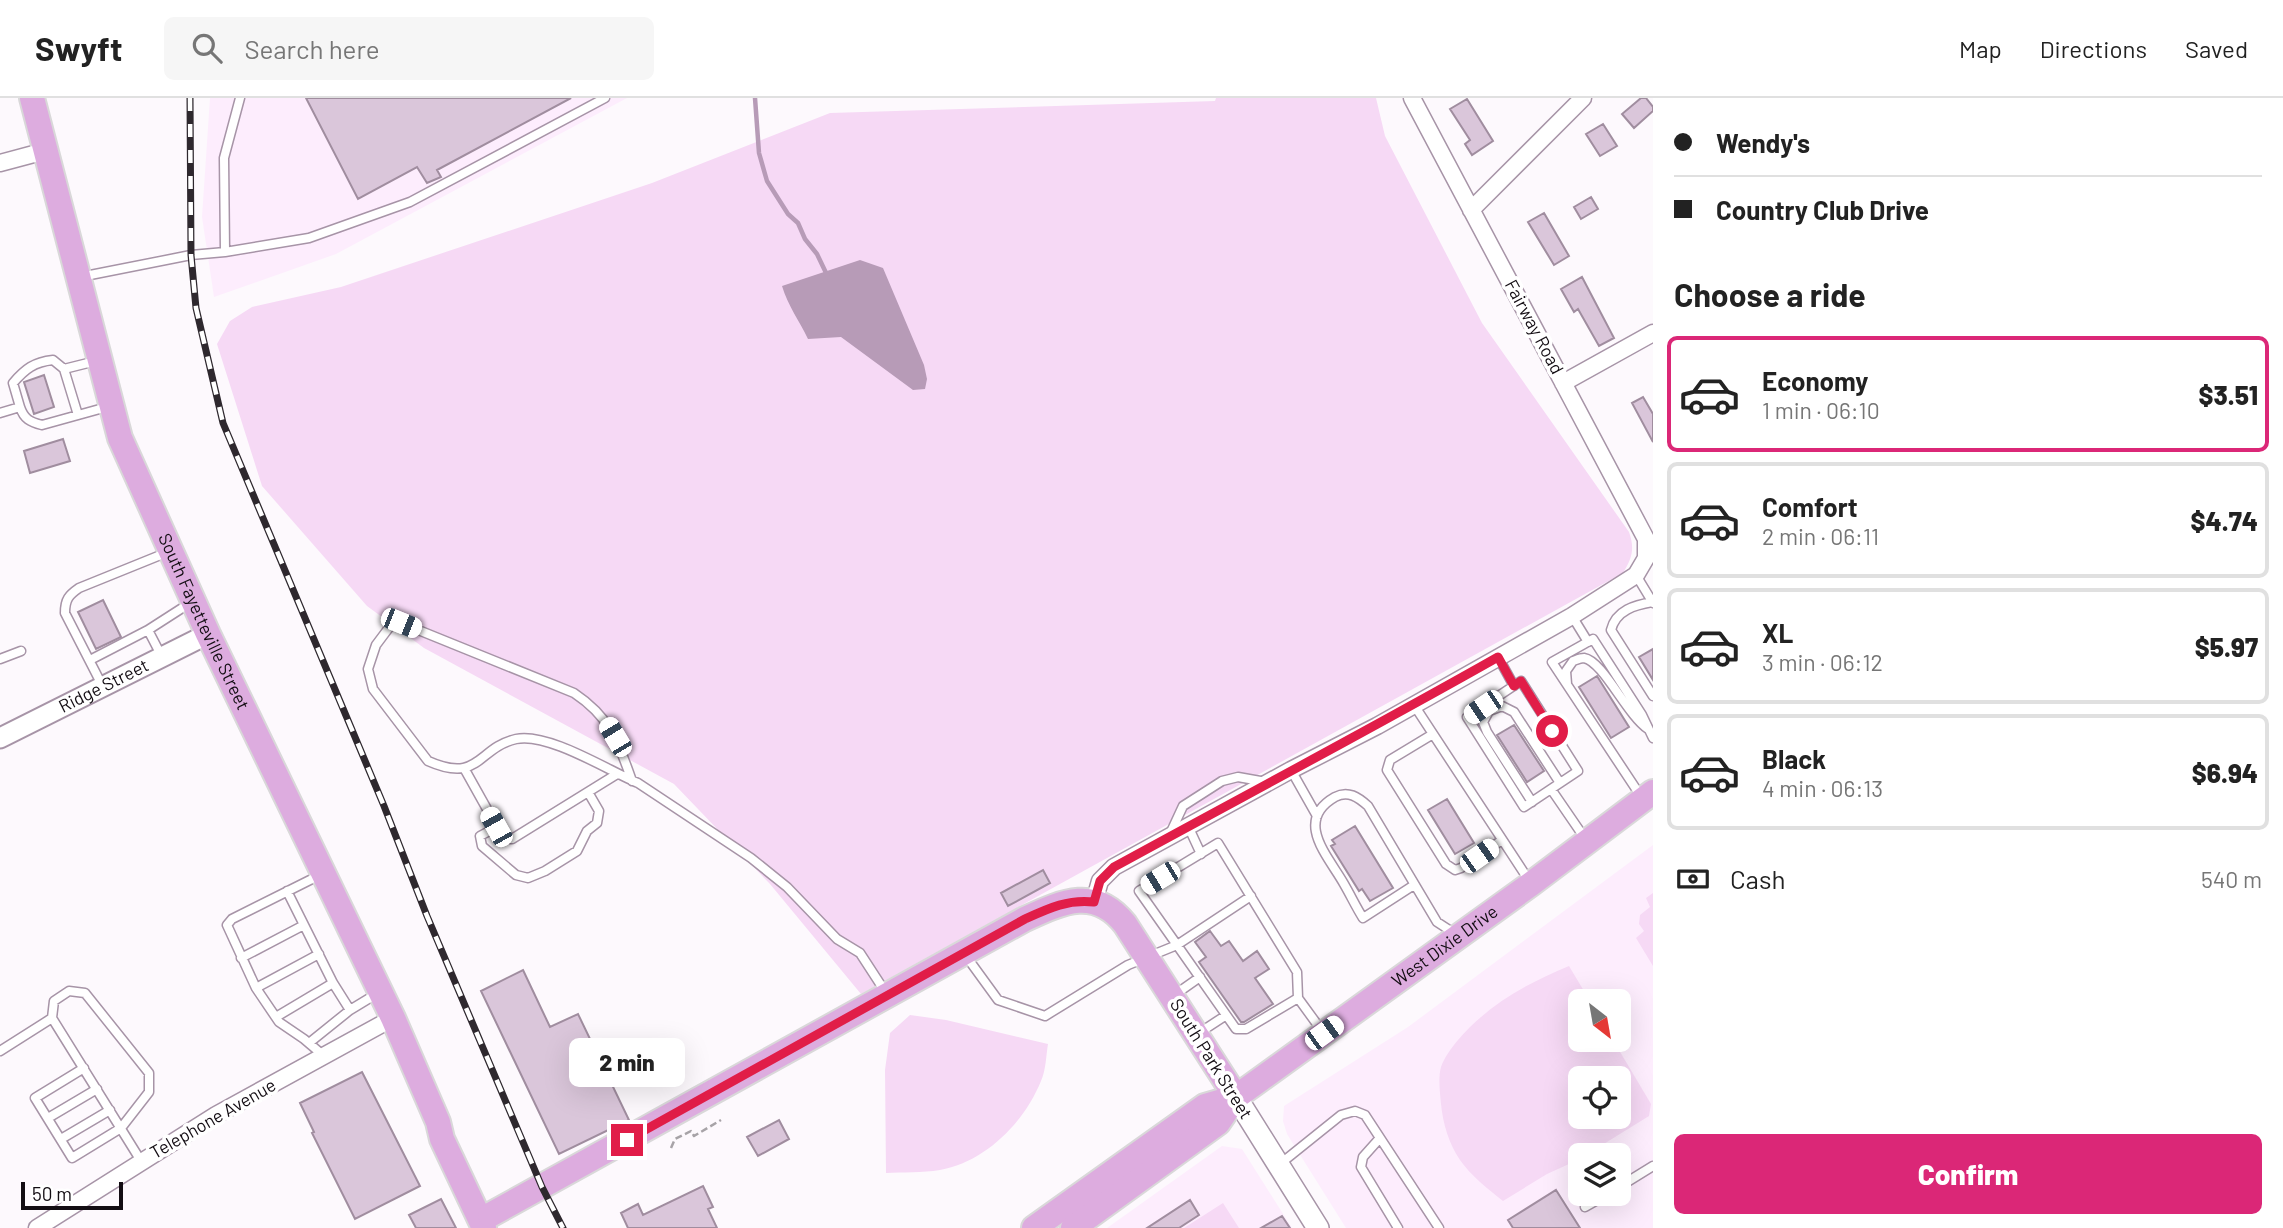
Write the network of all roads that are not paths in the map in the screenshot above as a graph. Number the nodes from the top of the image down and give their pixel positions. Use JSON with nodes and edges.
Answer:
{"nodes":[{"id":1,"x":32,"y":98,"type":"edge"},
{"id":2,"x":240,"y":98,"type":"edge"},
{"id":3,"x":606,"y":98,"type":"edge"},
{"id":4,"x":1412,"y":98,"type":"edge"},
{"id":5,"x":1583,"y":98,"type":"edge"},
{"id":6,"x":45,"y":151,"type":"junction"},
{"id":7,"x":0,"y":163,"type":"edge"},
{"id":8,"x":1471,"y":210,"type":"junction"},
{"id":9,"x":225,"y":252,"type":"junction"},
{"id":10,"x":78,"y":278,"type":"junction"},
{"id":11,"x":1653,"y":333,"type":"edge"},
{"id":12,"x":100,"y":360,"type":"junction"},
{"id":13,"x":64,"y":369,"type":"junction"},
{"id":14,"x":1563,"y":383,"type":"junction"},
{"id":15,"x":112,"y":405,"type":"junction"},
{"id":16,"x":20,"y":407,"type":"junction"},
{"id":17,"x":0,"y":413,"type":"edge"},
{"id":18,"x":78,"y":415,"type":"junction"},
{"id":19,"x":171,"y":551,"type":"junction"},
{"id":20,"x":1636,"y":575,"type":"junction"},
{"id":21,"x":193,"y":601,"type":"junction"},
{"id":22,"x":1653,"y":602,"type":"edge"},
{"id":23,"x":1572,"y":616,"type":"junction"},
{"id":24,"x":148,"y":630,"type":"junction"},
{"id":25,"x":208,"y":635,"type":"junction"},
{"id":26,"x":1588,"y":642,"type":"junction"},
{"id":27,"x":21,"y":651,"type":"dead end"},
{"id":28,"x":162,"y":657,"type":"junction"},
{"id":29,"x":1498,"y":657,"type":"junction"},
{"id":30,"x":0,"y":659,"type":"edge"},
{"id":31,"x":90,"y":660,"type":"junction"},
{"id":32,"x":1514,"y":686,"type":"junction"},
{"id":33,"x":103,"y":687,"type":"junction"},
{"id":34,"x":1568,"y":688,"type":"junction"},
{"id":35,"x":1653,"y":696,"type":"edge"},
{"id":36,"x":1414,"y":705,"type":"junction"},
{"id":37,"x":1648,"y":729,"type":"junction"},
{"id":38,"x":1433,"y":734,"type":"junction"},
{"id":39,"x":1653,"y":737,"type":"edge"},
{"id":40,"x":0,"y":738,"type":"edge"},
{"id":41,"x":464,"y":768,"type":"junction"},
{"id":42,"x":1291,"y":770,"type":"junction"},
{"id":43,"x":617,"y":774,"type":"junction"},
{"id":44,"x":632,"y":781,"type":"junction"},
{"id":45,"x":1269,"y":782,"type":"junction"},
{"id":46,"x":1560,"y":783,"type":"junction"},
{"id":47,"x":1551,"y":789,"type":"junction"},
{"id":48,"x":588,"y":792,"type":"junction"},
{"id":49,"x":1648,"y":796,"type":"edge"},
{"id":50,"x":1532,"y":802,"type":"junction"},
{"id":51,"x":1317,"y":816,"type":"junction"},
{"id":52,"x":496,"y":827,"type":"junction"},
{"id":53,"x":1188,"y":827,"type":"junction"},
{"id":54,"x":1167,"y":838,"type":"junction"},
{"id":55,"x":1502,"y":840,"type":"junction"},
{"id":56,"x":1588,"y":842,"type":"junction"},
{"id":57,"x":1201,"y":854,"type":"junction"},
{"id":58,"x":324,"y":873,"type":"junction"},
{"id":59,"x":1531,"y":884,"type":"junction"},
{"id":60,"x":1414,"y":885,"type":"junction"},
{"id":61,"x":288,"y":891,"type":"junction"},
{"id":62,"x":1251,"y":896,"type":"junction"},
{"id":63,"x":1094,"y":902,"type":"junction"},
{"id":64,"x":304,"y":925,"type":"junction"},
{"id":65,"x":1459,"y":936,"type":"junction"},
{"id":66,"x":1177,"y":945,"type":"junction"},
{"id":67,"x":964,"y":953,"type":"junction"},
{"id":68,"x":319,"y":954,"type":"junction"},
{"id":69,"x":241,"y":958,"type":"junction"},
{"id":70,"x":1147,"y":958,"type":"junction"},
{"id":71,"x":1200,"y":978,"type":"junction"},
{"id":72,"x":333,"y":983,"type":"junction"},
{"id":73,"x":256,"y":988,"type":"junction"},
{"id":74,"x":381,"y":992,"type":"junction"},
{"id":75,"x":888,"y":996,"type":"junction"},
{"id":76,"x":1172,"y":997,"type":"junction"},
{"id":77,"x":1298,"y":998,"type":"junction"},
{"id":78,"x":350,"y":1010,"type":"junction"},
{"id":79,"x":1225,"y":1016,"type":"junction"},
{"id":80,"x":276,"y":1017,"type":"junction"},
{"id":81,"x":52,"y":1018,"type":"junction"},
{"id":82,"x":393,"y":1018,"type":"junction"},
{"id":83,"x":1324,"y":1033,"type":"junction"},
{"id":84,"x":1196,"y":1035,"type":"junction"},
{"id":85,"x":309,"y":1042,"type":"junction"},
{"id":86,"x":0,"y":1051,"type":"edge"},
{"id":87,"x":324,"y":1056,"type":"junction"},
{"id":88,"x":84,"y":1068,"type":"junction"},
{"id":89,"x":97,"y":1089,"type":"junction"},
{"id":90,"x":1236,"y":1097,"type":"junction"},
{"id":91,"x":110,"y":1110,"type":"junction"},
{"id":92,"x":48,"y":1118,"type":"junction"},
{"id":93,"x":121,"y":1128,"type":"junction"},
{"id":94,"x":1380,"y":1138,"type":"junction"},
{"id":95,"x":61,"y":1139,"type":"junction"},
{"id":96,"x":141,"y":1161,"type":"junction"},
{"id":97,"x":1278,"y":1166,"type":"junction"},
{"id":98,"x":1653,"y":1166,"type":"edge"},
{"id":99,"x":1631,"y":1180,"type":"edge"},
{"id":100,"x":490,"y":1224,"type":"edge"},
{"id":101,"x":37,"y":1228,"type":"edge"},
{"id":102,"x":1034,"y":1228,"type":"edge"},
{"id":103,"x":1073,"y":1228,"type":"edge"},
{"id":104,"x":1318,"y":1228,"type":"edge"},
{"id":105,"x":1398,"y":1228,"type":"edge"},
{"id":106,"x":1439,"y":1228,"type":"edge"}],
"edges":[{"from":1,"to":6,"type":"main road","name":"South Fayetteville Street"},
{"from":2,"to":9,"type":"lane"},
{"from":3,"to":9,"type":"lane"},
{"from":4,"to":8,"type":"street","name":"Fairway Road"},
{"from":5,"to":8,"type":"street"},
{"from":6,"to":7,"type":"street"},
{"from":6,"to":10,"type":"main road","name":"South Fayetteville Street"},
{"from":8,"to":14,"type":"street","name":"Fairway Road"},
{"from":9,"to":10,"type":"lane"},
{"from":10,"to":12,"type":"main road","name":"South Fayetteville Street"},
{"from":11,"to":14,"type":"street"},
{"from":12,"to":13,"type":"lane"},
{"from":12,"to":15,"type":"main road","name":"South Fayetteville Street"},
{"from":13,"to":16,"type":"lane"},
{"from":13,"to":18,"type":"lane"},
{"from":14,"to":20,"type":"street","name":"Fairway Road"},
{"from":15,"to":18,"type":"lane"},
{"from":15,"to":19,"type":"main road","name":"South Fayetteville Street"},
{"from":16,"to":17,"type":"lane"},
{"from":16,"to":18,"type":"lane"},
{"from":19,"to":21,"type":"main road","name":"South Fayetteville Street"},
{"from":19,"to":31,"type":"lane"},
{"from":20,"to":22,"type":"lane"},
{"from":20,"to":23,"type":"street"},
{"from":21,"to":24,"type":"lane"},
{"from":21,"to":25,"type":"main road","name":"South Fayetteville Street"},
{"from":22,"to":35,"type":"lane"},
{"from":23,"to":26,"type":"lane"},
{"from":23,"to":29,"type":"street"},
{"from":24,"to":28,"type":"lane"},
{"from":24,"to":31,"type":"lane"},
{"from":25,"to":28,"type":"street","name":"Ridge Street"},
{"from":25,"to":58,"type":"main road","name":"South Fayetteville Street"},
{"from":26,"to":34,"type":"lane"},
{"from":26,"to":37,"type":"lane"},
{"from":27,"to":30,"type":"lane"},
{"from":28,"to":33,"type":"street","name":"Ridge Street"},
{"from":29,"to":32,"type":"lane"},
{"from":29,"to":36,"type":"street"},
{"from":31,"to":33,"type":"lane"},
{"from":32,"to":46,"type":"lane"},
{"from":32,"to":50,"type":"lane"},
{"from":33,"to":40,"type":"street","name":"Ridge Street"},
{"from":34,"to":37,"type":"lane"},
{"from":34,"to":49,"type":"lane"},
{"from":36,"to":38,"type":"lane"},
{"from":36,"to":42,"type":"street"},
{"from":37,"to":39,"type":"lane"},
{"from":38,"to":55,"type":"lane"},
{"from":38,"to":55,"type":"lane"},
{"from":41,"to":43,"type":"lane"},
{"from":41,"to":44,"type":"lane"},
{"from":41,"to":52,"type":"lane"},
{"from":42,"to":45,"type":"street"},
{"from":42,"to":51,"type":"lane"},
{"from":43,"to":44,"type":"lane"},
{"from":43,"to":48,"type":"lane"},
{"from":44,"to":75,"type":"lane"},
{"from":45,"to":53,"type":"street"},
{"from":45,"to":54,"type":"lane"},
{"from":46,"to":47,"type":"lane"},
{"from":46,"to":50,"type":"lane"},
{"from":47,"to":50,"type":"lane"},
{"from":47,"to":56,"type":"lane"},
{"from":48,"to":52,"type":"lane"},
{"from":48,"to":52,"type":"lane"},
{"from":49,"to":56,"type":"main road","name":"West Dixie Drive"},
{"from":51,"to":60,"type":"lane"},
{"from":51,"to":60,"type":"lane"},
{"from":53,"to":54,"type":"street"},
{"from":53,"to":57,"type":"lane"},
{"from":54,"to":63,"type":"street"},
{"from":55,"to":59,"type":"lane"},
{"from":56,"to":59,"type":"main road","name":"West Dixie Drive"},
{"from":57,"to":62,"type":"lane"},
{"from":57,"to":66,"type":"lane"},
{"from":58,"to":61,"type":"lane"},
{"from":58,"to":74,"type":"main road","name":"South Fayetteville Street"},
{"from":59,"to":65,"type":"main road","name":"West Dixie Drive"},
{"from":60,"to":65,"type":"lane"},
{"from":61,"to":64,"type":"lane"},
{"from":61,"to":69,"type":"lane"},
{"from":62,"to":66,"type":"lane"},
{"from":62,"to":77,"type":"lane"},
{"from":63,"to":67,"type":"main road"},
{"from":63,"to":70,"type":"main road","name":"South Park Street"},
{"from":64,"to":68,"type":"lane"},
{"from":64,"to":69,"type":"lane"},
{"from":65,"to":83,"type":"main road","name":"West Dixie Drive"},
{"from":66,"to":70,"type":"lane"},
{"from":66,"to":71,"type":"lane"},
{"from":67,"to":70,"type":"lane"},
{"from":67,"to":75,"type":"main road"},
{"from":68,"to":72,"type":"lane"},
{"from":68,"to":73,"type":"lane"},
{"from":69,"to":73,"type":"lane"},
{"from":70,"to":76,"type":"main road","name":"South Park Street"},
{"from":71,"to":76,"type":"lane"},
{"from":71,"to":79,"type":"lane"},
{"from":72,"to":78,"type":"lane"},
{"from":72,"to":80,"type":"lane"},
{"from":73,"to":80,"type":"lane"},
{"from":74,"to":78,"type":"lane"},
{"from":74,"to":82,"type":"main road","name":"South Fayetteville Street"},
{"from":75,"to":100,"type":"main road"},
{"from":76,"to":84,"type":"main road","name":"South Park Street"},
{"from":77,"to":79,"type":"lane"},
{"from":77,"to":83,"type":"lane"},
{"from":78,"to":85,"type":"lane"},
{"from":79,"to":84,"type":"lane"},
{"from":80,"to":85,"type":"lane"},
{"from":81,"to":86,"type":"lane"},
{"from":81,"to":88,"type":"lane"},
{"from":81,"to":93,"type":"lane"},
{"from":82,"to":87,"type":"street","name":"Telephone Avenue"},
{"from":82,"to":100,"type":"main road","name":"South Fayetteville Street"},
{"from":83,"to":90,"type":"main road","name":"West Dixie Drive"},
{"from":84,"to":90,"type":"main road","name":"South Park Street"},
{"from":85,"to":87,"type":"lane"},
{"from":87,"to":96,"type":"street","name":"Telephone Avenue"},
{"from":88,"to":89,"type":"lane"},
{"from":88,"to":92,"type":"lane"},
{"from":89,"to":91,"type":"lane"},
{"from":89,"to":92,"type":"lane"},
{"from":90,"to":97,"type":"main road","name":"South Park Street"},
{"from":90,"to":102,"type":"main road","name":"West Dixie Drive"},
{"from":90,"to":103,"type":"main road","name":"West Dixie Drive"},
{"from":91,"to":93,"type":"lane"},
{"from":91,"to":95,"type":"lane"},
{"from":92,"to":95,"type":"lane"},
{"from":93,"to":95,"type":"lane"},
{"from":93,"to":96,"type":"lane"},
{"from":94,"to":97,"type":"lane"},
{"from":94,"to":105,"type":"lane"},
{"from":94,"to":106,"type":"lane"},
{"from":96,"to":101,"type":"street","name":"Telephone Avenue"},
{"from":97,"to":104,"type":"main road","name":"South Park Street"},
{"from":98,"to":99,"type":"lane"}]}
